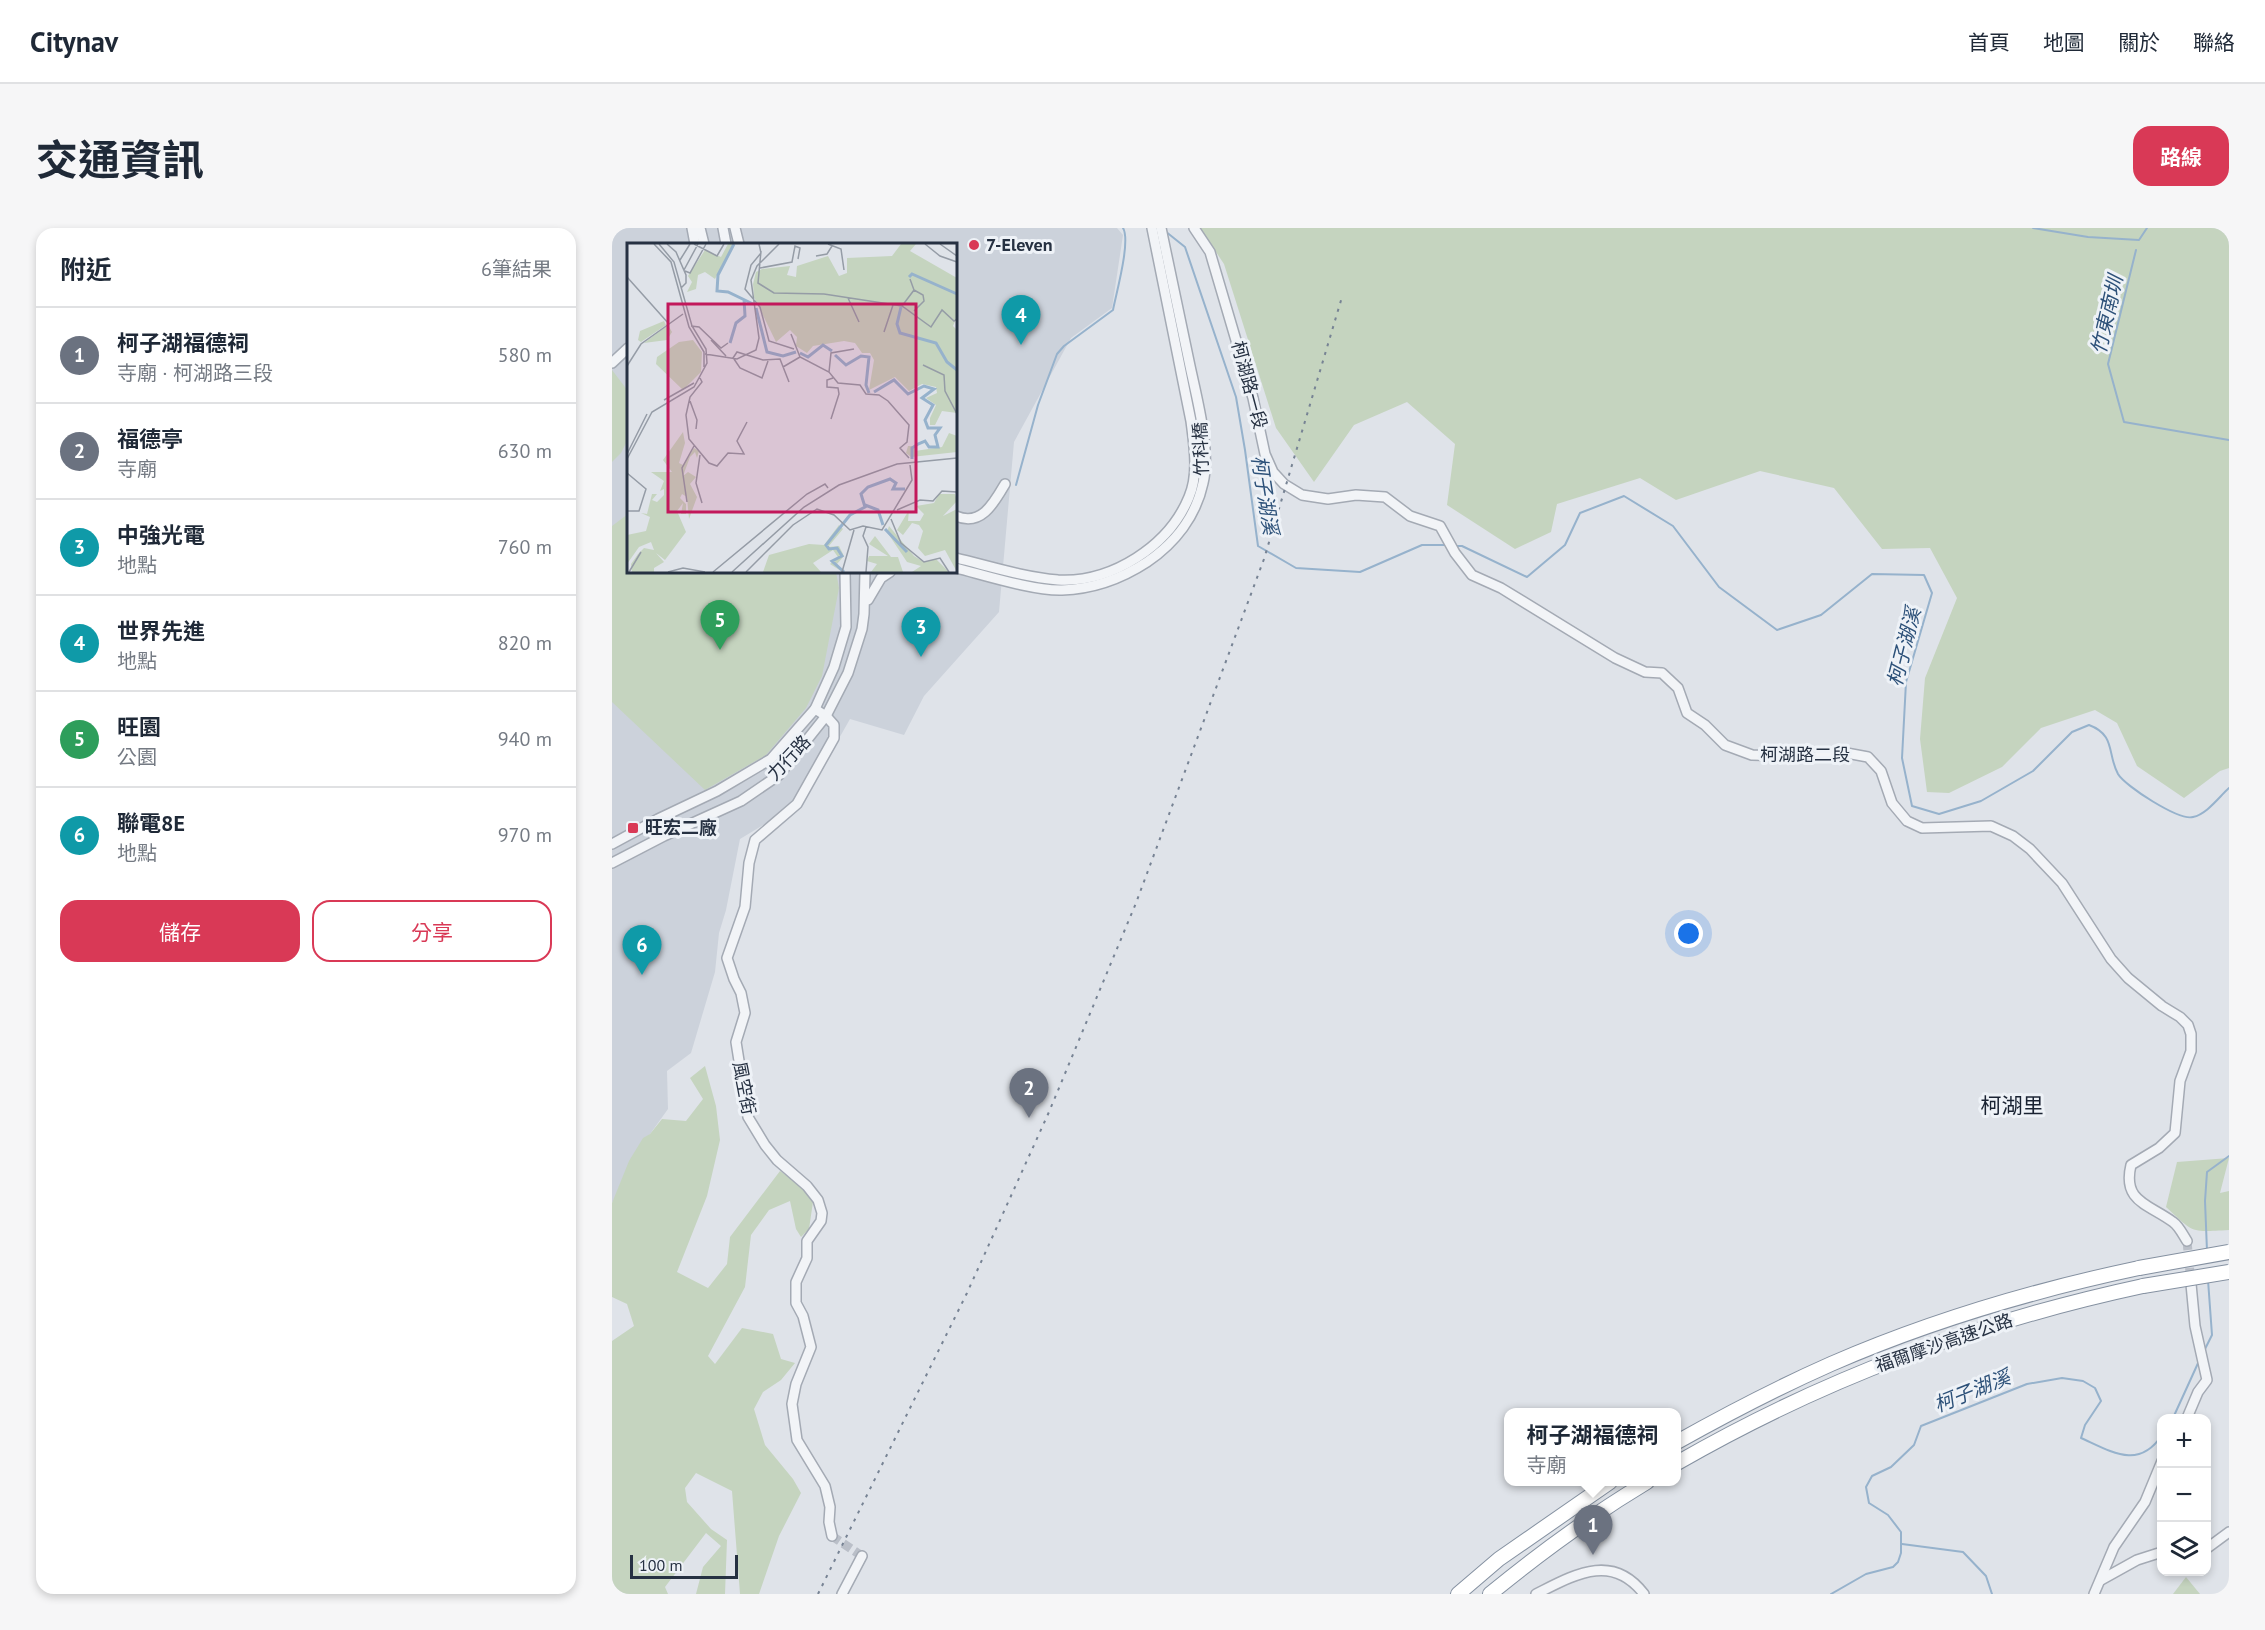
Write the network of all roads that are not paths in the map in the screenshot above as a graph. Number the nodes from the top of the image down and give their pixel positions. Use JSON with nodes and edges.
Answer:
{"nodes":[{"id":1,"x":692,"y":228,"type":"edge"},
{"id":2,"x":700,"y":228,"type":"edge"},
{"id":3,"x":723,"y":228,"type":"edge"},
{"id":4,"x":735,"y":228,"type":"edge"},
{"id":5,"x":1152,"y":228,"type":"edge"},
{"id":6,"x":1161,"y":228,"type":"edge"},
{"id":7,"x":1194,"y":228,"type":"edge"},
{"id":8,"x":695,"y":243,"type":"edge"},
{"id":9,"x":704,"y":243,"type":"edge"},
{"id":10,"x":726,"y":243,"type":"edge"},
{"id":11,"x":739,"y":243,"type":"edge"},
{"id":12,"x":627,"y":349,"type":"edge"},
{"id":13,"x":613,"y":359,"type":"edge"},
{"id":14,"x":1005,"y":484,"type":"dead end"},
{"id":15,"x":957,"y":516,"type":"edge"},
{"id":16,"x":1440,"y":526,"type":"joint"},
{"id":17,"x":957,"y":558,"type":"edge"},
{"id":18,"x":957,"y":568,"type":"edge"},
{"id":19,"x":845,"y":573,"type":"edge"},
{"id":20,"x":865,"y":573,"type":"edge"},
{"id":21,"x":888,"y":573,"type":"edge"},
{"id":22,"x":864,"y":614,"type":"junction"},
{"id":23,"x":815,"y":709,"type":"junction"},
{"id":24,"x":826,"y":716,"type":"junction"},
{"id":25,"x":612,"y":844,"type":"edge"},
{"id":26,"x":612,"y":863,"type":"edge"},
{"id":27,"x":2187,"y":1241,"type":"tunnel mouth"},
{"id":28,"x":2229,"y":1252,"type":"edge"},
{"id":29,"x":2229,"y":1272,"type":"edge"},
{"id":30,"x":2191,"y":1284,"type":"tunnel mouth"},
{"id":31,"x":2189,"y":1414,"type":"edge"},
{"id":32,"x":1681,"y":1440,"type":"edge"},
{"id":33,"x":1681,"y":1461,"type":"edge"},
{"id":34,"x":2159,"y":1468,"type":"edge"},
{"id":35,"x":1604,"y":1486,"type":"edge"},
{"id":36,"x":1641,"y":1486,"type":"edge"},
{"id":37,"x":2229,"y":1532,"type":"edge"},
{"id":38,"x":832,"y":1536,"type":"dead end"},
{"id":39,"x":2211,"y":1546,"type":"edge"},
{"id":40,"x":2157,"y":1554,"type":"edge"},
{"id":41,"x":862,"y":1556,"type":"dead end"},
{"id":42,"x":2101,"y":1580,"type":"junction"},
{"id":43,"x":842,"y":1594,"type":"edge"},
{"id":44,"x":1458,"y":1594,"type":"edge"},
{"id":45,"x":1490,"y":1594,"type":"edge"},
{"id":46,"x":1536,"y":1594,"type":"edge"},
{"id":47,"x":1644,"y":1594,"type":"edge"},
{"id":48,"x":2094,"y":1594,"type":"edge"}],
"edges":[{"from":1,"to":8,"type":"street"},
{"from":2,"to":9,"type":"street"},
{"from":3,"to":10,"type":"street"},
{"from":4,"to":11,"type":"street"},
{"from":5,"to":17,"type":"street","name":"竹科橋"},
{"from":6,"to":18,"type":"street","name":"竹科橋"},
{"from":7,"to":16,"type":"street","name":"柯湖路一段"},
{"from":12,"to":13,"type":"street"},
{"from":14,"to":15,"type":"street"},
{"from":16,"to":27,"type":"street","name":"柯湖路二段"},
{"from":19,"to":23,"type":"street","name":"力行路"},
{"from":20,"to":22,"type":"street","name":"力行路"},
{"from":21,"to":22,"type":"street"},
{"from":22,"to":24,"type":"street","name":"力行路"},
{"from":23,"to":24,"type":"street"},
{"from":23,"to":25,"type":"street","name":"力行路"},
{"from":24,"to":26,"type":"street","name":"力行路"},
{"from":24,"to":38,"type":"street","name":"風空街"},
{"from":28,"to":32,"type":"highway","name":"福爾摩沙高速公路","bridge":true},
{"from":29,"to":33,"type":"highway","name":"福爾摩沙高速公路","bridge":true},
{"from":30,"to":31,"type":"street"},
{"from":34,"to":42,"type":"street"},
{"from":35,"to":44,"type":"highway"},
{"from":36,"to":45,"type":"highway"},
{"from":37,"to":39,"type":"street"},
{"from":40,"to":42,"type":"street"},
{"from":41,"to":43,"type":"street"},
{"from":42,"to":48,"type":"street"},
{"from":46,"to":47,"type":"street"}]}
